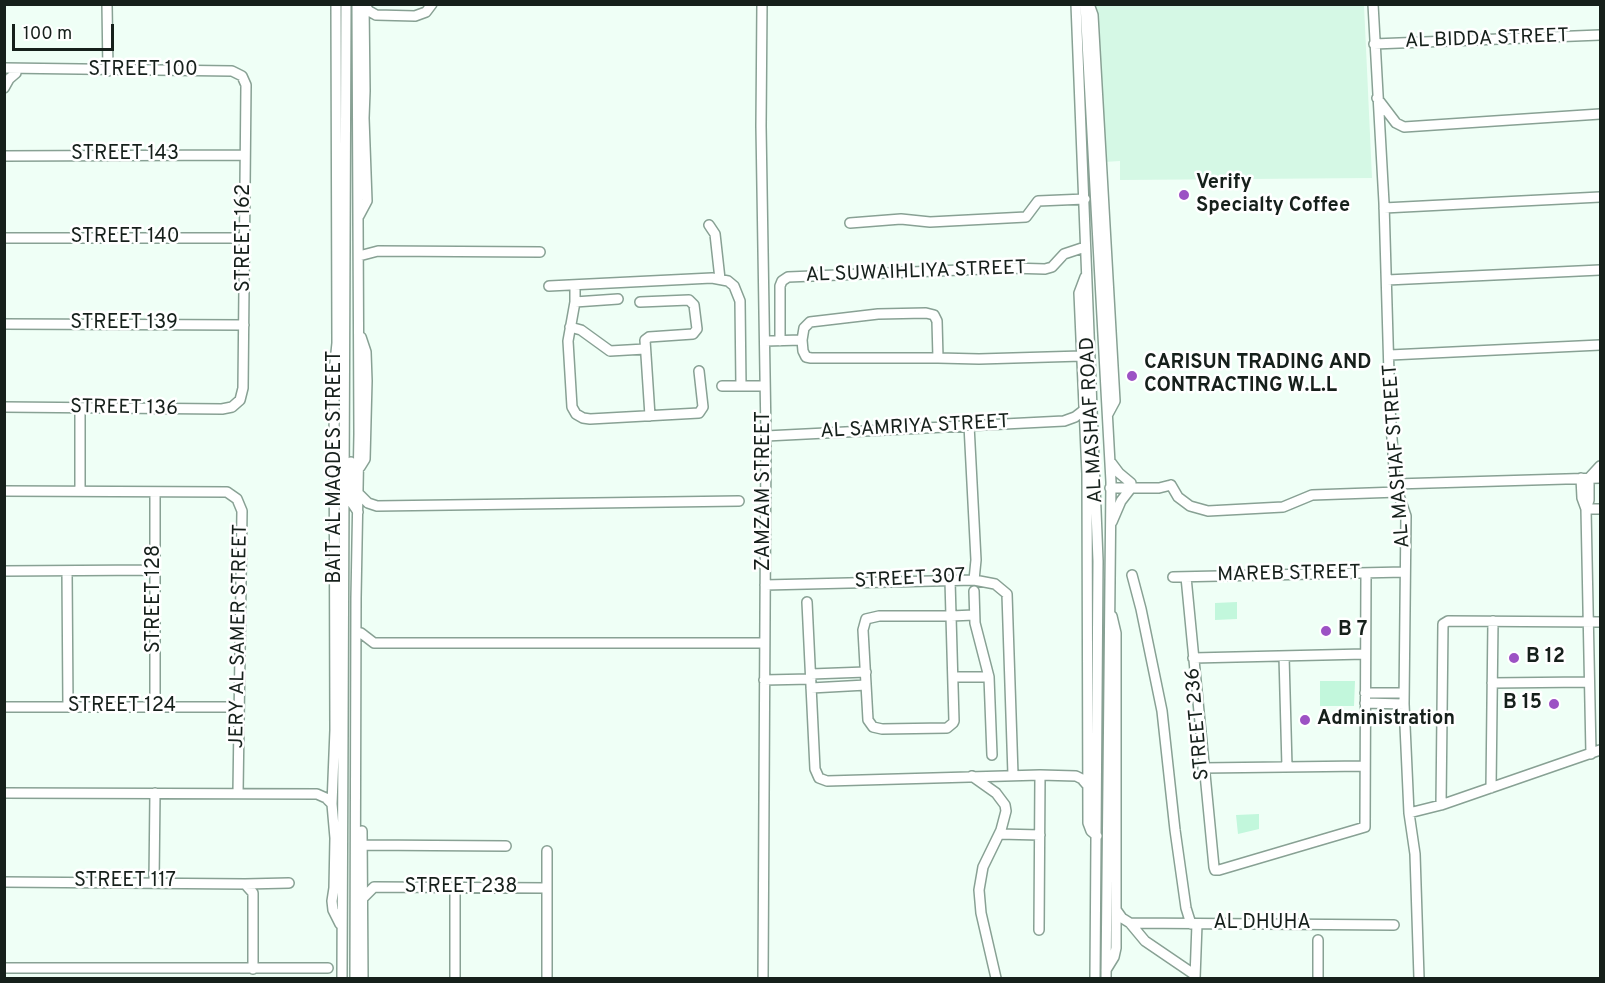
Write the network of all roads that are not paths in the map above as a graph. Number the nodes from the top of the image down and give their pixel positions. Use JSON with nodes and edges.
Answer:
{"nodes":[{"id":1,"x":107,"y":4,"type":"edge"},
{"id":2,"x":336,"y":4,"type":"edge"},
{"id":3,"x":346,"y":4,"type":"edge"},
{"id":4,"x":357,"y":4,"type":"edge"},
{"id":5,"x":364,"y":4,"type":"edge"},
{"id":6,"x":432,"y":4,"type":"edge"},
{"id":7,"x":762,"y":4,"type":"edge"},
{"id":8,"x":1076,"y":4,"type":"edge"},
{"id":9,"x":1087,"y":4,"type":"edge"},
{"id":10,"x":1373,"y":4,"type":"edge"},
{"id":11,"x":376,"y":15,"type":"junction"},
{"id":12,"x":364,"y":25,"type":"junction"},
{"id":13,"x":1600,"y":35,"type":"edge"},
{"id":14,"x":1374,"y":44,"type":"junction"},
{"id":15,"x":4,"y":68,"type":"edge"},
{"id":16,"x":44,"y":69,"type":"junction"},
{"id":17,"x":108,"y":71,"type":"junction"},
{"id":18,"x":16,"y":73,"type":"junction"},
{"id":19,"x":4,"y":74,"type":"edge"},
{"id":20,"x":242,"y":76,"type":"joint"},
{"id":21,"x":4,"y":88,"type":"edge"},
{"id":22,"x":1377,"y":97,"type":"junction"},
{"id":23,"x":1600,"y":114,"type":"edge"},
{"id":24,"x":245,"y":155,"type":"junction"},
{"id":25,"x":4,"y":156,"type":"edge"},
{"id":26,"x":346,"y":165,"type":"junction"},
{"id":27,"x":1600,"y":197,"type":"edge"},
{"id":28,"x":1085,"y":199,"type":"junction"},
{"id":29,"x":1384,"y":208,"type":"junction"},
{"id":30,"x":359,"y":216,"type":"junction"},
{"id":31,"x":850,"y":223,"type":"dead end"},
{"id":32,"x":709,"y":225,"type":"dead end"},
{"id":33,"x":4,"y":238,"type":"edge"},
{"id":34,"x":244,"y":238,"type":"junction"},
{"id":35,"x":359,"y":238,"type":"junction"},
{"id":36,"x":1085,"y":247,"type":"junction"},
{"id":37,"x":378,"y":250,"type":"junction"},
{"id":38,"x":540,"y":252,"type":"dead end"},
{"id":39,"x":1069,"y":252,"type":"junction"},
{"id":40,"x":359,"y":256,"type":"junction"},
{"id":41,"x":1086,"y":262,"type":"junction"},
{"id":42,"x":1600,"y":270,"type":"edge"},
{"id":43,"x":1086,"y":275,"type":"junction"},
{"id":44,"x":720,"y":279,"type":"junction"},
{"id":45,"x":1387,"y":280,"type":"junction"},
{"id":46,"x":575,"y":285,"type":"junction"},
{"id":47,"x":549,"y":286,"type":"dead end"},
{"id":48,"x":618,"y":299,"type":"dead end"},
{"id":49,"x":575,"y":302,"type":"junction"},
{"id":50,"x":640,"y":302,"type":"dead end"},
{"id":51,"x":4,"y":324,"type":"edge"},
{"id":52,"x":244,"y":325,"type":"junction"},
{"id":53,"x":570,"y":327,"type":"junction"},
{"id":54,"x":802,"y":340,"type":"junction"},
{"id":55,"x":765,"y":341,"type":"junction"},
{"id":56,"x":780,"y":341,"type":"junction"},
{"id":57,"x":1600,"y":345,"type":"edge"},
{"id":58,"x":645,"y":349,"type":"junction"},
{"id":59,"x":1390,"y":354,"type":"junction"},
{"id":60,"x":1082,"y":356,"type":"junction"},
{"id":61,"x":938,"y":358,"type":"junction"},
{"id":62,"x":699,"y":371,"type":"dead end"},
{"id":63,"x":722,"y":386,"type":"dead end"},
{"id":64,"x":741,"y":386,"type":"junction"},
{"id":65,"x":765,"y":386,"type":"junction"},
{"id":66,"x":240,"y":400,"type":"joint"},
{"id":67,"x":4,"y":407,"type":"edge"},
{"id":68,"x":80,"y":408,"type":"junction"},
{"id":69,"x":1084,"y":411,"type":"junction"},
{"id":70,"x":345,"y":413,"type":"junction"},
{"id":71,"x":650,"y":416,"type":"junction"},
{"id":72,"x":1064,"y":421,"type":"junction"},
{"id":73,"x":969,"y":425,"type":"junction"},
{"id":74,"x":1085,"y":433,"type":"junction"},
{"id":75,"x":766,"y":436,"type":"junction"},
{"id":76,"x":1109,"y":460,"type":"junction"},
{"id":77,"x":1600,"y":466,"type":"edge"},
{"id":78,"x":1585,"y":478,"type":"junction"},
{"id":79,"x":1600,"y":478,"type":"edge"},
{"id":80,"x":1111,"y":485,"type":"junction"},
{"id":81,"x":1131,"y":485,"type":"junction"},
{"id":82,"x":1397,"y":488,"type":"junction"},
{"id":83,"x":4,"y":491,"type":"edge"},
{"id":84,"x":80,"y":491,"type":"junction"},
{"id":85,"x":155,"y":492,"type":"junction"},
{"id":86,"x":345,"y":492,"type":"junction"},
{"id":87,"x":358,"y":493,"type":"junction"},
{"id":88,"x":739,"y":501,"type":"dead end"},
{"id":89,"x":335,"y":502,"type":"junction"},
{"id":90,"x":382,"y":506,"type":"junction"},
{"id":91,"x":1586,"y":509,"type":"junction"},
{"id":92,"x":1600,"y":509,"type":"edge"},
{"id":93,"x":358,"y":512,"type":"junction"},
{"id":94,"x":1110,"y":527,"type":"junction"},
{"id":95,"x":1098,"y":561,"type":"junction"},
{"id":96,"x":357,"y":564,"type":"junction"},
{"id":97,"x":333,"y":565,"type":"junction"},
{"id":98,"x":155,"y":570,"type":"junction"},
{"id":99,"x":4,"y":571,"type":"edge"},
{"id":100,"x":67,"y":571,"type":"junction"},
{"id":101,"x":1405,"y":572,"type":"junction"},
{"id":102,"x":1366,"y":573,"type":"junction"},
{"id":103,"x":1132,"y":575,"type":"dead end"},
{"id":104,"x":344,"y":576,"type":"junction"},
{"id":105,"x":1086,"y":576,"type":"junction"},
{"id":106,"x":1173,"y":577,"type":"dead end"},
{"id":107,"x":1186,"y":577,"type":"junction"},
{"id":108,"x":950,"y":580,"type":"junction"},
{"id":109,"x":974,"y":580,"type":"junction"},
{"id":110,"x":765,"y":585,"type":"junction"},
{"id":111,"x":974,"y":591,"type":"dead end"},
{"id":112,"x":807,"y":602,"type":"dead end"},
{"id":113,"x":1109,"y":609,"type":"junction"},
{"id":114,"x":974,"y":615,"type":"junction"},
{"id":115,"x":951,"y":616,"type":"junction"},
{"id":116,"x":1493,"y":621,"type":"junction"},
{"id":117,"x":1587,"y":622,"type":"junction"},
{"id":118,"x":1600,"y":622,"type":"edge"},
{"id":119,"x":361,"y":633,"type":"junction"},
{"id":120,"x":374,"y":643,"type":"junction"},
{"id":121,"x":764,"y":643,"type":"junction"},
{"id":122,"x":361,"y":654,"type":"junction"},
{"id":123,"x":1365,"y":654,"type":"junction"},
{"id":124,"x":1284,"y":656,"type":"junction"},
{"id":125,"x":1193,"y":658,"type":"junction"},
{"id":126,"x":866,"y":672,"type":"junction"},
{"id":127,"x":953,"y":677,"type":"junction"},
{"id":128,"x":989,"y":677,"type":"junction"},
{"id":129,"x":764,"y":680,"type":"junction"},
{"id":130,"x":811,"y":680,"type":"junction"},
{"id":131,"x":359,"y":682,"type":"junction"},
{"id":132,"x":1588,"y":682,"type":"junction"},
{"id":133,"x":1492,"y":683,"type":"junction"},
{"id":134,"x":866,"y":685,"type":"junction"},
{"id":135,"x":1403,"y":693,"type":"junction"},
{"id":136,"x":1365,"y":698,"type":"junction"},
{"id":137,"x":1404,"y":704,"type":"junction"},
{"id":138,"x":4,"y":707,"type":"edge"},
{"id":139,"x":68,"y":707,"type":"junction"},
{"id":140,"x":155,"y":707,"type":"junction"},
{"id":141,"x":239,"y":707,"type":"junction"},
{"id":142,"x":343,"y":740,"type":"junction"},
{"id":143,"x":1600,"y":750,"type":"edge"},
{"id":144,"x":1591,"y":754,"type":"junction"},
{"id":145,"x":992,"y":755,"type":"dead end"},
{"id":146,"x":333,"y":761,"type":"junction"},
{"id":147,"x":1088,"y":763,"type":"junction"},
{"id":148,"x":1365,"y":766,"type":"junction"},
{"id":149,"x":1287,"y":767,"type":"junction"},
{"id":150,"x":1203,"y":768,"type":"junction"},
{"id":151,"x":1013,"y":775,"type":"junction"},
{"id":152,"x":1040,"y":775,"type":"junction"},
{"id":153,"x":972,"y":776,"type":"junction"},
{"id":154,"x":1076,"y":776,"type":"junction"},
{"id":155,"x":333,"y":783,"type":"junction"},
{"id":156,"x":1088,"y":786,"type":"junction"},
{"id":157,"x":1491,"y":788,"type":"junction"},
{"id":158,"x":4,"y":793,"type":"edge"},
{"id":159,"x":155,"y":793,"type":"junction"},
{"id":160,"x":238,"y":793,"type":"junction"},
{"id":161,"x":317,"y":794,"type":"junction"},
{"id":162,"x":332,"y":804,"type":"junction"},
{"id":163,"x":1441,"y":805,"type":"junction"},
{"id":164,"x":1409,"y":813,"type":"junction"},
{"id":165,"x":999,"y":834,"type":"junction"},
{"id":166,"x":1040,"y":835,"type":"junction"},
{"id":167,"x":1097,"y":836,"type":"junction"},
{"id":168,"x":362,"y":845,"type":"junction"},
{"id":169,"x":506,"y":846,"type":"dead end"},
{"id":170,"x":548,"y":851,"type":"dead end"},
{"id":171,"x":362,"y":874,"type":"junction"},
{"id":172,"x":1107,"y":875,"type":"junction"},
{"id":173,"x":4,"y":882,"type":"edge"},
{"id":174,"x":154,"y":882,"type":"junction"},
{"id":175,"x":289,"y":883,"type":"dead end"},
{"id":176,"x":248,"y":886,"type":"junction"},
{"id":177,"x":374,"y":887,"type":"junction"},
{"id":178,"x":455,"y":888,"type":"junction"},
{"id":179,"x":547,"y":888,"type":"junction"},
{"id":180,"x":1116,"y":893,"type":"junction"},
{"id":181,"x":362,"y":899,"type":"junction"},
{"id":182,"x":1117,"y":911,"type":"junction"},
{"id":183,"x":1130,"y":923,"type":"junction"},
{"id":184,"x":1194,"y":924,"type":"junction"},
{"id":185,"x":1394,"y":925,"type":"dead end"},
{"id":186,"x":341,"y":927,"type":"junction"},
{"id":187,"x":1039,"y":930,"type":"dead end"},
{"id":188,"x":1117,"y":936,"type":"junction"},
{"id":189,"x":1318,"y":940,"type":"dead end"},
{"id":190,"x":4,"y":968,"type":"edge"},
{"id":191,"x":328,"y":968,"type":"dead end"},
{"id":192,"x":253,"y":969,"type":"junction"},
{"id":193,"x":82,"y":973,"type":"edge"},
{"id":194,"x":1106,"y":974,"type":"edge"},
{"id":195,"x":1195,"y":976,"type":"edge"},
{"id":196,"x":342,"y":978,"type":"edge"},
{"id":197,"x":355,"y":978,"type":"edge"},
{"id":198,"x":363,"y":978,"type":"edge"},
{"id":199,"x":455,"y":978,"type":"edge"},
{"id":200,"x":547,"y":978,"type":"edge"},
{"id":201,"x":763,"y":978,"type":"edge"},
{"id":202,"x":996,"y":978,"type":"edge"},
{"id":203,"x":1095,"y":978,"type":"edge"},
{"id":204,"x":1318,"y":978,"type":"edge"},
{"id":205,"x":1419,"y":978,"type":"edge"}],
"edges":[{"from":1,"to":17,"type":"street"},
{"from":2,"to":89,"type":"street","name":"BAIT AL MAQDES STREET"},
{"from":3,"to":26,"type":"street","name":"BAIT AL MAQDES STREET"},
{"from":4,"to":30,"type":"street","name":"BAIT AL MAQDES STREET"},
{"from":5,"to":11,"type":"street"},
{"from":5,"to":12,"type":"street","name":"BAIT AL MAQDES STREET"},
{"from":6,"to":11,"type":"street"},
{"from":7,"to":55,"type":"street","name":"ZAMZAM STREET"},
{"from":8,"to":28,"type":"street","name":"AL MASHAF ROAD"},
{"from":9,"to":76,"type":"street","name":"AL MASHAF ROAD"},
{"from":10,"to":14,"type":"street","name":"AL MASHAF STREET"},
{"from":11,"to":12,"type":"street"},
{"from":12,"to":30,"type":"street","name":"BAIT AL MAQDES STREET"},
{"from":13,"to":14,"type":"street","name":"AL BIDDA STREET"},
{"from":14,"to":22,"type":"street","name":"AL MASHAF STREET"},
{"from":15,"to":16,"type":"street","name":"STREET 100"},
{"from":16,"to":17,"type":"street","name":"STREET 100"},
{"from":16,"to":18,"type":"street","name":"STREET 100"},
{"from":17,"to":20,"type":"street","name":"STREET 100"},
{"from":18,"to":19,"type":"street","name":"STREET 100"},
{"from":18,"to":21,"type":"street"},
{"from":20,"to":24,"type":"street","name":"STREET 162"},
{"from":22,"to":23,"type":"street"},
{"from":22,"to":29,"type":"street","name":"AL MASHAF STREET"},
{"from":24,"to":25,"type":"street","name":"STREET 143"},
{"from":24,"to":34,"type":"street","name":"STREET 162"},
{"from":26,"to":40,"type":"street"},
{"from":26,"to":70,"type":"street","name":"BAIT AL MAQDES STREET"},
{"from":27,"to":29,"type":"street"},
{"from":28,"to":31,"type":"street"},
{"from":28,"to":36,"type":"street","name":"AL MASHAF ROAD"},
{"from":29,"to":45,"type":"street","name":"AL MASHAF STREET"},
{"from":30,"to":35,"type":"street","name":"BAIT AL MAQDES STREET"},
{"from":32,"to":44,"type":"street"},
{"from":33,"to":34,"type":"street","name":"STREET 140"},
{"from":34,"to":52,"type":"street","name":"STREET 162"},
{"from":35,"to":37,"type":"street"},
{"from":35,"to":40,"type":"street","name":"BAIT AL MAQDES STREET"},
{"from":36,"to":39,"type":"street","name":"AL SUWAIHLIYA STREET"},
{"from":36,"to":41,"type":"street","name":"AL MASHAF ROAD"},
{"from":37,"to":38,"type":"street"},
{"from":37,"to":40,"type":"street"},
{"from":39,"to":41,"type":"street"},
{"from":39,"to":56,"type":"street","name":"AL SUWAIHLIYA STREET"},
{"from":40,"to":87,"type":"street","name":"BAIT AL MAQDES STREET"},
{"from":41,"to":43,"type":"street","name":"AL MASHAF ROAD"},
{"from":42,"to":45,"type":"street"},
{"from":43,"to":60,"type":"street","name":"AL MASHAF ROAD"},
{"from":43,"to":95,"type":"street","name":"AL MASHAF ROAD"},
{"from":44,"to":46,"type":"street"},
{"from":44,"to":64,"type":"street"},
{"from":45,"to":59,"type":"street","name":"AL MASHAF STREET"},
{"from":46,"to":47,"type":"street"},
{"from":46,"to":49,"type":"street"},
{"from":48,"to":49,"type":"street"},
{"from":49,"to":53,"type":"street"},
{"from":50,"to":58,"type":"street"},
{"from":51,"to":52,"type":"street","name":"STREET 139"},
{"from":52,"to":66,"type":"street","name":"STREET 162"},
{"from":53,"to":58,"type":"street"},
{"from":53,"to":71,"type":"street"},
{"from":54,"to":56,"type":"street"},
{"from":54,"to":61,"type":"street"},
{"from":54,"to":61,"type":"street"},
{"from":55,"to":56,"type":"street"},
{"from":55,"to":65,"type":"street","name":"ZAMZAM STREET"},
{"from":57,"to":59,"type":"street"},
{"from":58,"to":71,"type":"street"},
{"from":59,"to":82,"type":"street","name":"AL MASHAF STREET"},
{"from":60,"to":61,"type":"street"},
{"from":60,"to":69,"type":"street","name":"AL MASHAF ROAD"},
{"from":62,"to":71,"type":"street"},
{"from":63,"to":64,"type":"street"},
{"from":64,"to":65,"type":"street"},
{"from":65,"to":75,"type":"street","name":"ZAMZAM STREET"},
{"from":66,"to":68,"type":"street","name":"STREET 136"},
{"from":67,"to":68,"type":"street","name":"STREET 136"},
{"from":68,"to":84,"type":"street"},
{"from":69,"to":72,"type":"street","name":"AL SAMRIYA STREET"},
{"from":69,"to":74,"type":"street","name":"AL MASHAF ROAD"},
{"from":70,"to":86,"type":"street","name":"BAIT AL MAQDES STREET"},
{"from":70,"to":93,"type":"street"},
{"from":72,"to":73,"type":"street","name":"AL SAMRIYA STREET"},
{"from":72,"to":74,"type":"street"},
{"from":73,"to":75,"type":"street","name":"AL SAMRIYA STREET"},
{"from":73,"to":109,"type":"street","name":"STREET 307"},
{"from":74,"to":105,"type":"street","name":"AL MASHAF ROAD"},
{"from":75,"to":110,"type":"street","name":"ZAMZAM STREET"},
{"from":76,"to":80,"type":"street","name":"AL MASHAF ROAD"},
{"from":76,"to":81,"type":"street"},
{"from":77,"to":78,"type":"street"},
{"from":78,"to":79,"type":"street"},
{"from":78,"to":82,"type":"street"},
{"from":78,"to":91,"type":"street"},
{"from":80,"to":81,"type":"street"},
{"from":80,"to":94,"type":"street","name":"AL MASHAF ROAD"},
{"from":81,"to":82,"type":"street"},
{"from":81,"to":94,"type":"street"},
{"from":82,"to":101,"type":"street","name":"AL MASHAF STREET"},
{"from":83,"to":84,"type":"street","name":"JERY AL SAMER STREET"},
{"from":84,"to":85,"type":"street","name":"JERY AL SAMER STREET"},
{"from":85,"to":98,"type":"street","name":"STREET 128"},
{"from":85,"to":141,"type":"street","name":"JERY AL SAMER STREET"},
{"from":86,"to":89,"type":"street"},
{"from":86,"to":104,"type":"street","name":"BAIT AL MAQDES STREET"},
{"from":87,"to":90,"type":"street"},
{"from":87,"to":93,"type":"street","name":"BAIT AL MAQDES STREET"},
{"from":88,"to":90,"type":"street"},
{"from":89,"to":97,"type":"street","name":"BAIT AL MAQDES STREET"},
{"from":90,"to":93,"type":"street"},
{"from":91,"to":92,"type":"street"},
{"from":91,"to":117,"type":"street"},
{"from":93,"to":96,"type":"street","name":"BAIT AL MAQDES STREET"},
{"from":94,"to":113,"type":"street","name":"AL MASHAF ROAD"},
{"from":95,"to":105,"type":"street"},
{"from":95,"to":167,"type":"street","name":"AL MASHAF ROAD"},
{"from":96,"to":119,"type":"street","name":"BAIT AL MAQDES STREET"},
{"from":96,"to":131,"type":"street","name":"BAIT AL MAQDES STREET"},
{"from":97,"to":104,"type":"street"},
{"from":97,"to":146,"type":"street","name":"BAIT AL MAQDES STREET"},
{"from":98,"to":100,"type":"street"},
{"from":98,"to":140,"type":"street","name":"STREET 128"},
{"from":99,"to":100,"type":"street"},
{"from":100,"to":139,"type":"street"},
{"from":101,"to":102,"type":"street","name":"MAREB STREET"},
{"from":101,"to":135,"type":"street","name":"AL MASHAF STREET"},
{"from":102,"to":107,"type":"street","name":"MAREB STREET"},
{"from":102,"to":123,"type":"street"},
{"from":103,"to":184,"type":"street"},
{"from":104,"to":142,"type":"street","name":"BAIT AL MAQDES STREET"},
{"from":105,"to":147,"type":"street","name":"AL MASHAF ROAD"},
{"from":106,"to":107,"type":"street","name":"MAREB STREET"},
{"from":107,"to":125,"type":"street","name":"STREET 236"},
{"from":108,"to":109,"type":"street","name":"STREET 307"},
{"from":108,"to":110,"type":"street","name":"STREET 307"},
{"from":108,"to":115,"type":"street"},
{"from":109,"to":151,"type":"street"},
{"from":110,"to":121,"type":"street","name":"ZAMZAM STREET"},
{"from":111,"to":114,"type":"street"},
{"from":112,"to":130,"type":"street"},
{"from":113,"to":172,"type":"street","name":"AL MASHAF ROAD"},
{"from":113,"to":180,"type":"street","name":"AL MASHAF ROAD"},
{"from":114,"to":115,"type":"street"},
{"from":114,"to":128,"type":"street"},
{"from":115,"to":126,"type":"street"},
{"from":115,"to":127,"type":"street"},
{"from":116,"to":117,"type":"street"},
{"from":116,"to":133,"type":"street"},
{"from":116,"to":163,"type":"street"},
{"from":117,"to":118,"type":"street"},
{"from":117,"to":132,"type":"street"},
{"from":119,"to":120,"type":"street"},
{"from":119,"to":122,"type":"street","name":"BAIT AL MAQDES STREET"},
{"from":120,"to":121,"type":"street"},
{"from":120,"to":122,"type":"street"},
{"from":121,"to":129,"type":"street","name":"ZAMZAM STREET"},
{"from":122,"to":131,"type":"street","name":"BAIT AL MAQDES STREET"},
{"from":123,"to":124,"type":"street"},
{"from":123,"to":136,"type":"street"},
{"from":124,"to":125,"type":"street"},
{"from":124,"to":149,"type":"street"},
{"from":125,"to":150,"type":"street","name":"STREET 236"},
{"from":126,"to":130,"type":"street"},
{"from":126,"to":134,"type":"street"},
{"from":127,"to":128,"type":"street"},
{"from":127,"to":134,"type":"street"},
{"from":128,"to":145,"type":"street"},
{"from":129,"to":130,"type":"street"},
{"from":129,"to":201,"type":"street","name":"ZAMZAM STREET"},
{"from":130,"to":134,"type":"street"},
{"from":130,"to":153,"type":"street"},
{"from":131,"to":168,"type":"street","name":"BAIT AL MAQDES STREET"},
{"from":131,"to":197,"type":"street","name":"BAIT AL MAQDES STREET"},
{"from":132,"to":133,"type":"street"},
{"from":132,"to":144,"type":"street"},
{"from":133,"to":157,"type":"street"},
{"from":135,"to":136,"type":"street"},
{"from":135,"to":137,"type":"street","name":"AL MASHAF STREET"},
{"from":136,"to":137,"type":"street"},
{"from":136,"to":148,"type":"street"},
{"from":137,"to":164,"type":"street","name":"AL MASHAF STREET"},
{"from":138,"to":139,"type":"street","name":"STREET 124"},
{"from":139,"to":140,"type":"street","name":"STREET 124"},
{"from":140,"to":141,"type":"street","name":"STREET 124"},
{"from":141,"to":160,"type":"street","name":"JERY AL SAMER STREET"},
{"from":142,"to":146,"type":"street"},
{"from":142,"to":186,"type":"street","name":"BAIT AL MAQDES STREET"},
{"from":143,"to":144,"type":"street"},
{"from":144,"to":157,"type":"street"},
{"from":146,"to":155,"type":"street","name":"BAIT AL MAQDES STREET"},
{"from":147,"to":154,"type":"street"},
{"from":147,"to":156,"type":"street","name":"AL MASHAF ROAD"},
{"from":148,"to":149,"type":"street"},
{"from":148,"to":150,"type":"street","name":"STREET 236"},
{"from":149,"to":150,"type":"street"},
{"from":151,"to":152,"type":"street"},
{"from":151,"to":153,"type":"street"},
{"from":152,"to":154,"type":"street"},
{"from":152,"to":166,"type":"street"},
{"from":153,"to":165,"type":"street"},
{"from":154,"to":156,"type":"street"},
{"from":155,"to":161,"type":"street"},
{"from":155,"to":162,"type":"street","name":"BAIT AL MAQDES STREET"},
{"from":156,"to":167,"type":"street","name":"AL MASHAF ROAD"},
{"from":157,"to":163,"type":"street"},
{"from":158,"to":159,"type":"street"},
{"from":159,"to":160,"type":"street"},
{"from":159,"to":174,"type":"street"},
{"from":160,"to":161,"type":"street"},
{"from":161,"to":162,"type":"street"},
{"from":162,"to":186,"type":"street","name":"BAIT AL MAQDES STREET"},
{"from":163,"to":164,"type":"street"},
{"from":164,"to":205,"type":"street","name":"AL MASHAF STREET"},
{"from":165,"to":166,"type":"street"},
{"from":165,"to":202,"type":"street"},
{"from":166,"to":187,"type":"street"},
{"from":167,"to":203,"type":"street","name":"AL MASHAF ROAD"},
{"from":168,"to":169,"type":"street"},
{"from":168,"to":171,"type":"street","name":"BAIT AL MAQDES STREET"},
{"from":170,"to":179,"type":"street"},
{"from":171,"to":177,"type":"street"},
{"from":171,"to":181,"type":"street","name":"BAIT AL MAQDES STREET"},
{"from":172,"to":180,"type":"street"},
{"from":172,"to":194,"type":"street","name":"AL MASHAF ROAD"},
{"from":173,"to":174,"type":"street","name":"STREET 117"},
{"from":174,"to":176,"type":"street","name":"STREET 117"},
{"from":175,"to":176,"type":"street","name":"STREET 117"},
{"from":176,"to":192,"type":"street"},
{"from":177,"to":178,"type":"street","name":"STREET 238"},
{"from":177,"to":181,"type":"street"},
{"from":178,"to":179,"type":"street","name":"STREET 238"},
{"from":178,"to":199,"type":"street"},
{"from":179,"to":200,"type":"street"},
{"from":180,"to":182,"type":"street","name":"AL MASHAF ROAD"},
{"from":181,"to":198,"type":"street","name":"BAIT AL MAQDES STREET"},
{"from":182,"to":183,"type":"street"},
{"from":182,"to":188,"type":"street","name":"AL MASHAF ROAD"},
{"from":183,"to":184,"type":"street","name":"AL DHUHA"},
{"from":183,"to":188,"type":"street"},
{"from":183,"to":195,"type":"street"},
{"from":184,"to":185,"type":"street","name":"AL DHUHA"},
{"from":184,"to":195,"type":"street"},
{"from":186,"to":196,"type":"street","name":"BAIT AL MAQDES STREET"},
{"from":188,"to":194,"type":"street","name":"AL MASHAF ROAD"},
{"from":189,"to":204,"type":"street"},
{"from":190,"to":193,"type":"street"},
{"from":191,"to":192,"type":"street"},
{"from":192,"to":193,"type":"street"}]}
